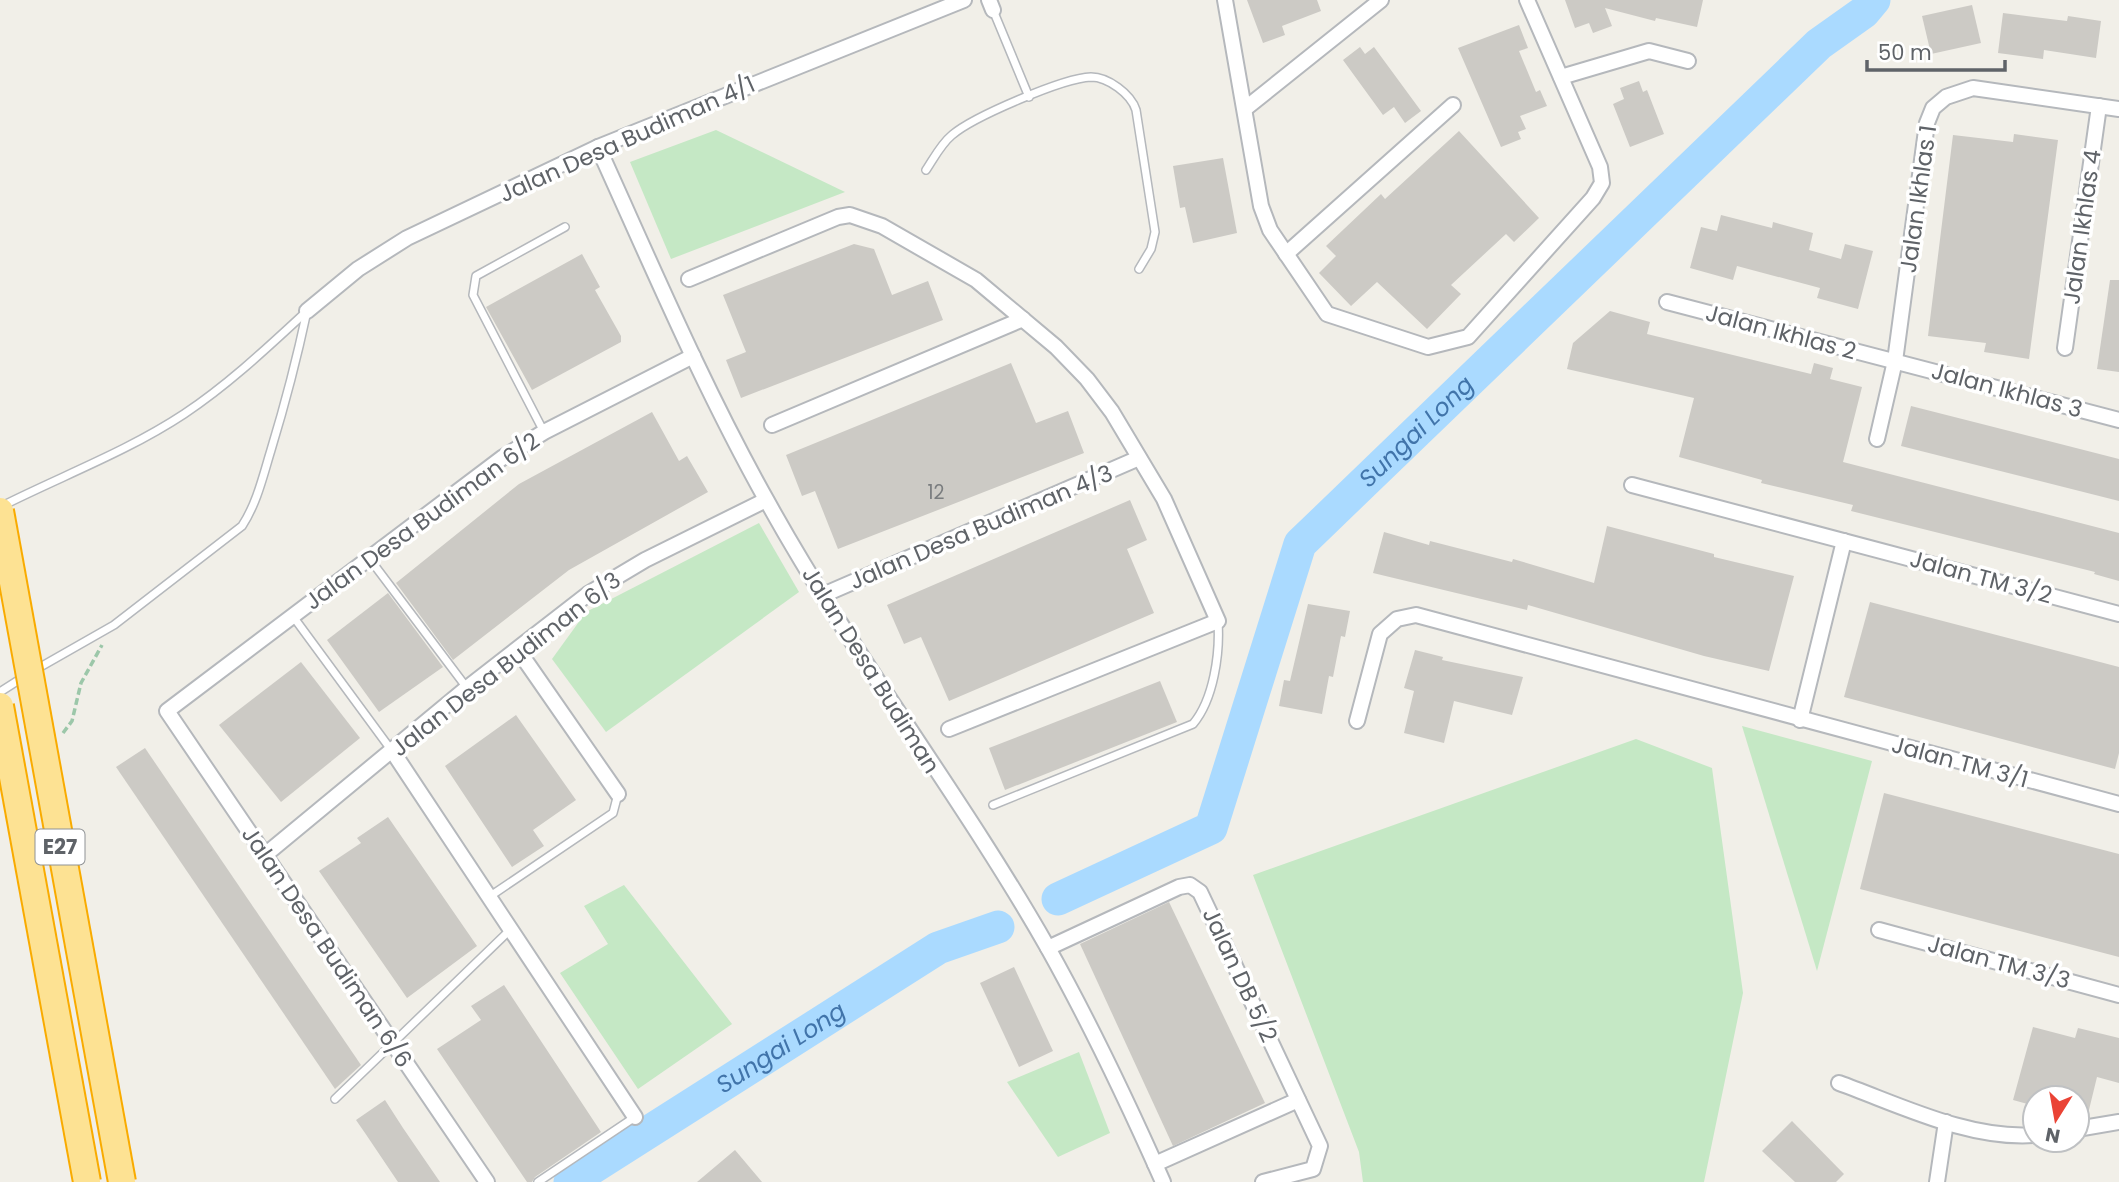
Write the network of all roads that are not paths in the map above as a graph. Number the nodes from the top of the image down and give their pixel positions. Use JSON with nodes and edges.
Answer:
{"nodes":[{"id":1,"x":964,"y":0,"type":"edge"},
{"id":2,"x":1225,"y":0,"type":"edge"},
{"id":3,"x":1381,"y":0,"type":"edge"},
{"id":4,"x":1527,"y":0,"type":"edge"},
{"id":5,"x":991,"y":5,"type":"edge"},
{"id":6,"x":1688,"y":61,"type":"dead end"},
{"id":7,"x":1561,"y":77,"type":"junction"},
{"id":8,"x":1029,"y":97,"type":"junction"},
{"id":9,"x":1452,"y":105,"type":"dead end"},
{"id":10,"x":2099,"y":106,"type":"junction"},
{"id":11,"x":1246,"y":108,"type":"junction"},
{"id":12,"x":2119,"y":108,"type":"edge"},
{"id":13,"x":598,"y":147,"type":"junction"},
{"id":14,"x":926,"y":170,"type":"dead end"},
{"id":15,"x":565,"y":227,"type":"dead end"},
{"id":16,"x":1286,"y":254,"type":"junction"},
{"id":17,"x":1139,"y":269,"type":"dead end"},
{"id":18,"x":690,"y":279,"type":"dead end"},
{"id":19,"x":1667,"y":302,"type":"dead end"},
{"id":20,"x":307,"y":311,"type":"junction"},
{"id":21,"x":1023,"y":319,"type":"junction"},
{"id":22,"x":2065,"y":348,"type":"dead end"},
{"id":23,"x":693,"y":356,"type":"junction"},
{"id":24,"x":1895,"y":362,"type":"junction"},
{"id":25,"x":2119,"y":419,"type":"edge"},
{"id":26,"x":772,"y":425,"type":"dead end"},
{"id":27,"x":544,"y":432,"type":"junction"},
{"id":28,"x":1877,"y":439,"type":"dead end"},
{"id":29,"x":1139,"y":458,"type":"junction"},
{"id":30,"x":1632,"y":485,"type":"dead end"},
{"id":31,"x":766,"y":500,"type":"junction"},
{"id":32,"x":0,"y":509,"type":"edge"},
{"id":33,"x":1844,"y":541,"type":"junction"},
{"id":34,"x":369,"y":557,"type":"junction"},
{"id":35,"x":823,"y":595,"type":"junction"},
{"id":36,"x":2119,"y":614,"type":"edge"},
{"id":37,"x":292,"y":615,"type":"junction"},
{"id":38,"x":1218,"y":621,"type":"junction"},
{"id":39,"x":518,"y":650,"type":"junction"},
{"id":40,"x":467,"y":688,"type":"junction"},
{"id":41,"x":0,"y":692,"type":"edge"},
{"id":42,"x":0,"y":706,"type":"edge"},
{"id":43,"x":167,"y":711,"type":"joint"},
{"id":44,"x":1800,"y":720,"type":"junction"},
{"id":45,"x":1357,"y":722,"type":"dead end"},
{"id":46,"x":949,"y":729,"type":"dead end"},
{"id":47,"x":393,"y":752,"type":"junction"},
{"id":48,"x":618,"y":794,"type":"joint"},
{"id":49,"x":2119,"y":804,"type":"edge"},
{"id":50,"x":993,"y":805,"type":"dead end"},
{"id":51,"x":265,"y":855,"type":"junction"},
{"id":52,"x":489,"y":897,"type":"junction"},
{"id":53,"x":1879,"y":929,"type":"dead end"},
{"id":54,"x":510,"y":930,"type":"junction"},
{"id":55,"x":1048,"y":948,"type":"junction"},
{"id":56,"x":2119,"y":995,"type":"edge"},
{"id":57,"x":393,"y":1043,"type":"junction"},
{"id":58,"x":1839,"y":1083,"type":"dead end"},
{"id":59,"x":335,"y":1099,"type":"dead end"},
{"id":60,"x":1298,"y":1100,"type":"junction"},
{"id":61,"x":635,"y":1117,"type":"joint"},
{"id":62,"x":1946,"y":1122,"type":"junction"},
{"id":63,"x":2119,"y":1122,"type":"edge"},
{"id":64,"x":2091,"y":1127,"type":"edge"},
{"id":65,"x":2021,"y":1136,"type":"edge"},
{"id":66,"x":1155,"y":1164,"type":"junction"},
{"id":67,"x":87,"y":1182,"type":"edge"},
{"id":68,"x":122,"y":1182,"type":"edge"},
{"id":69,"x":487,"y":1182,"type":"edge"},
{"id":70,"x":538,"y":1182,"type":"edge"},
{"id":71,"x":1163,"y":1182,"type":"edge"},
{"id":72,"x":1263,"y":1182,"type":"edge"},
{"id":73,"x":1937,"y":1182,"type":"edge"}],
"edges":[{"from":1,"to":13,"type":"street","name":"Jalan Desa Budiman 4/1"},
{"from":2,"to":11,"type":"street"},
{"from":3,"to":11,"type":"street"},
{"from":4,"to":7,"type":"street"},
{"from":5,"to":8,"type":"lane"},
{"from":6,"to":7,"type":"street"},
{"from":7,"to":16,"type":"street"},
{"from":8,"to":14,"type":"lane"},
{"from":8,"to":17,"type":"lane"},
{"from":9,"to":16,"type":"street"},
{"from":10,"to":12,"type":"street","name":"Jalan Ikhlas 1"},
{"from":10,"to":22,"type":"street","name":"Jalan Ikhlas 4"},
{"from":10,"to":24,"type":"street","name":"Jalan Ikhlas 1"},
{"from":11,"to":16,"type":"street"},
{"from":13,"to":20,"type":"street","name":"Jalan Desa Budiman 4/1"},
{"from":13,"to":23,"type":"street","name":"Jalan Desa Budiman"},
{"from":15,"to":27,"type":"lane"},
{"from":18,"to":21,"type":"street"},
{"from":19,"to":24,"type":"street","name":"Jalan Ikhlas 2"},
{"from":20,"to":32,"type":"lane"},
{"from":20,"to":41,"type":"lane"},
{"from":21,"to":26,"type":"street"},
{"from":21,"to":29,"type":"street"},
{"from":23,"to":27,"type":"street","name":"Jalan Desa Budiman 6/2"},
{"from":23,"to":31,"type":"street","name":"Jalan Desa Budiman"},
{"from":24,"to":25,"type":"street","name":"Jalan Ikhlas 3"},
{"from":24,"to":28,"type":"street","name":"Jalan Ikhlas 1"},
{"from":27,"to":34,"type":"street","name":"Jalan Desa Budiman 6/2"},
{"from":29,"to":35,"type":"street","name":"Jalan Desa Budiman 4/3"},
{"from":29,"to":38,"type":"street"},
{"from":30,"to":33,"type":"street","name":"Jalan TM 3/2"},
{"from":31,"to":35,"type":"street","name":"Jalan Desa Budiman"},
{"from":31,"to":39,"type":"street","name":"Jalan Desa Budiman 6/3"},
{"from":32,"to":68,"type":"highway","number":"E27","bridge":true},
{"from":33,"to":36,"type":"street","name":"Jalan TM 3/2"},
{"from":33,"to":44,"type":"street"},
{"from":34,"to":37,"type":"street","name":"Jalan Desa Budiman 6/2"},
{"from":34,"to":40,"type":"lane"},
{"from":35,"to":55,"type":"street","name":"Jalan Desa Budiman"},
{"from":37,"to":43,"type":"street","name":"Jalan Desa Budiman 6/2"},
{"from":37,"to":47,"type":"lane"},
{"from":38,"to":46,"type":"street"},
{"from":38,"to":50,"type":"lane"},
{"from":39,"to":40,"type":"street","name":"Jalan Desa Budiman 6/3"},
{"from":39,"to":48,"type":"street"},
{"from":40,"to":47,"type":"street","name":"Jalan Desa Budiman 6/3"},
{"from":42,"to":67,"type":"highway","number":"E27","bridge":true},
{"from":43,"to":51,"type":"street","name":"Jalan Desa Budiman 6/6"},
{"from":44,"to":45,"type":"street","name":"Jalan TM 3/1"},
{"from":44,"to":49,"type":"street","name":"Jalan TM 3/1"},
{"from":47,"to":51,"type":"street","name":"Jalan Desa Budiman 6/3"},
{"from":47,"to":52,"type":"street"},
{"from":48,"to":52,"type":"lane"},
{"from":51,"to":57,"type":"street","name":"Jalan Desa Budiman 6/6"},
{"from":52,"to":54,"type":"street"},
{"from":53,"to":56,"type":"street","name":"Jalan TM 3/3"},
{"from":54,"to":57,"type":"lane"},
{"from":54,"to":61,"type":"street"},
{"from":55,"to":60,"type":"street","name":"Jalan DB 5/2"},
{"from":55,"to":66,"type":"street","name":"Jalan Desa Budiman"},
{"from":57,"to":59,"type":"lane"},
{"from":57,"to":69,"type":"street","name":"Jalan Desa Budiman 6/6"},
{"from":58,"to":62,"type":"street"},
{"from":60,"to":66,"type":"street"},
{"from":60,"to":72,"type":"street","name":"Jalan DB 5/2"},
{"from":61,"to":70,"type":"lane"},
{"from":62,"to":65,"type":"street"},
{"from":62,"to":73,"type":"street"},
{"from":63,"to":64,"type":"street"},
{"from":66,"to":71,"type":"street","name":"Jalan Desa Budiman"}]}
